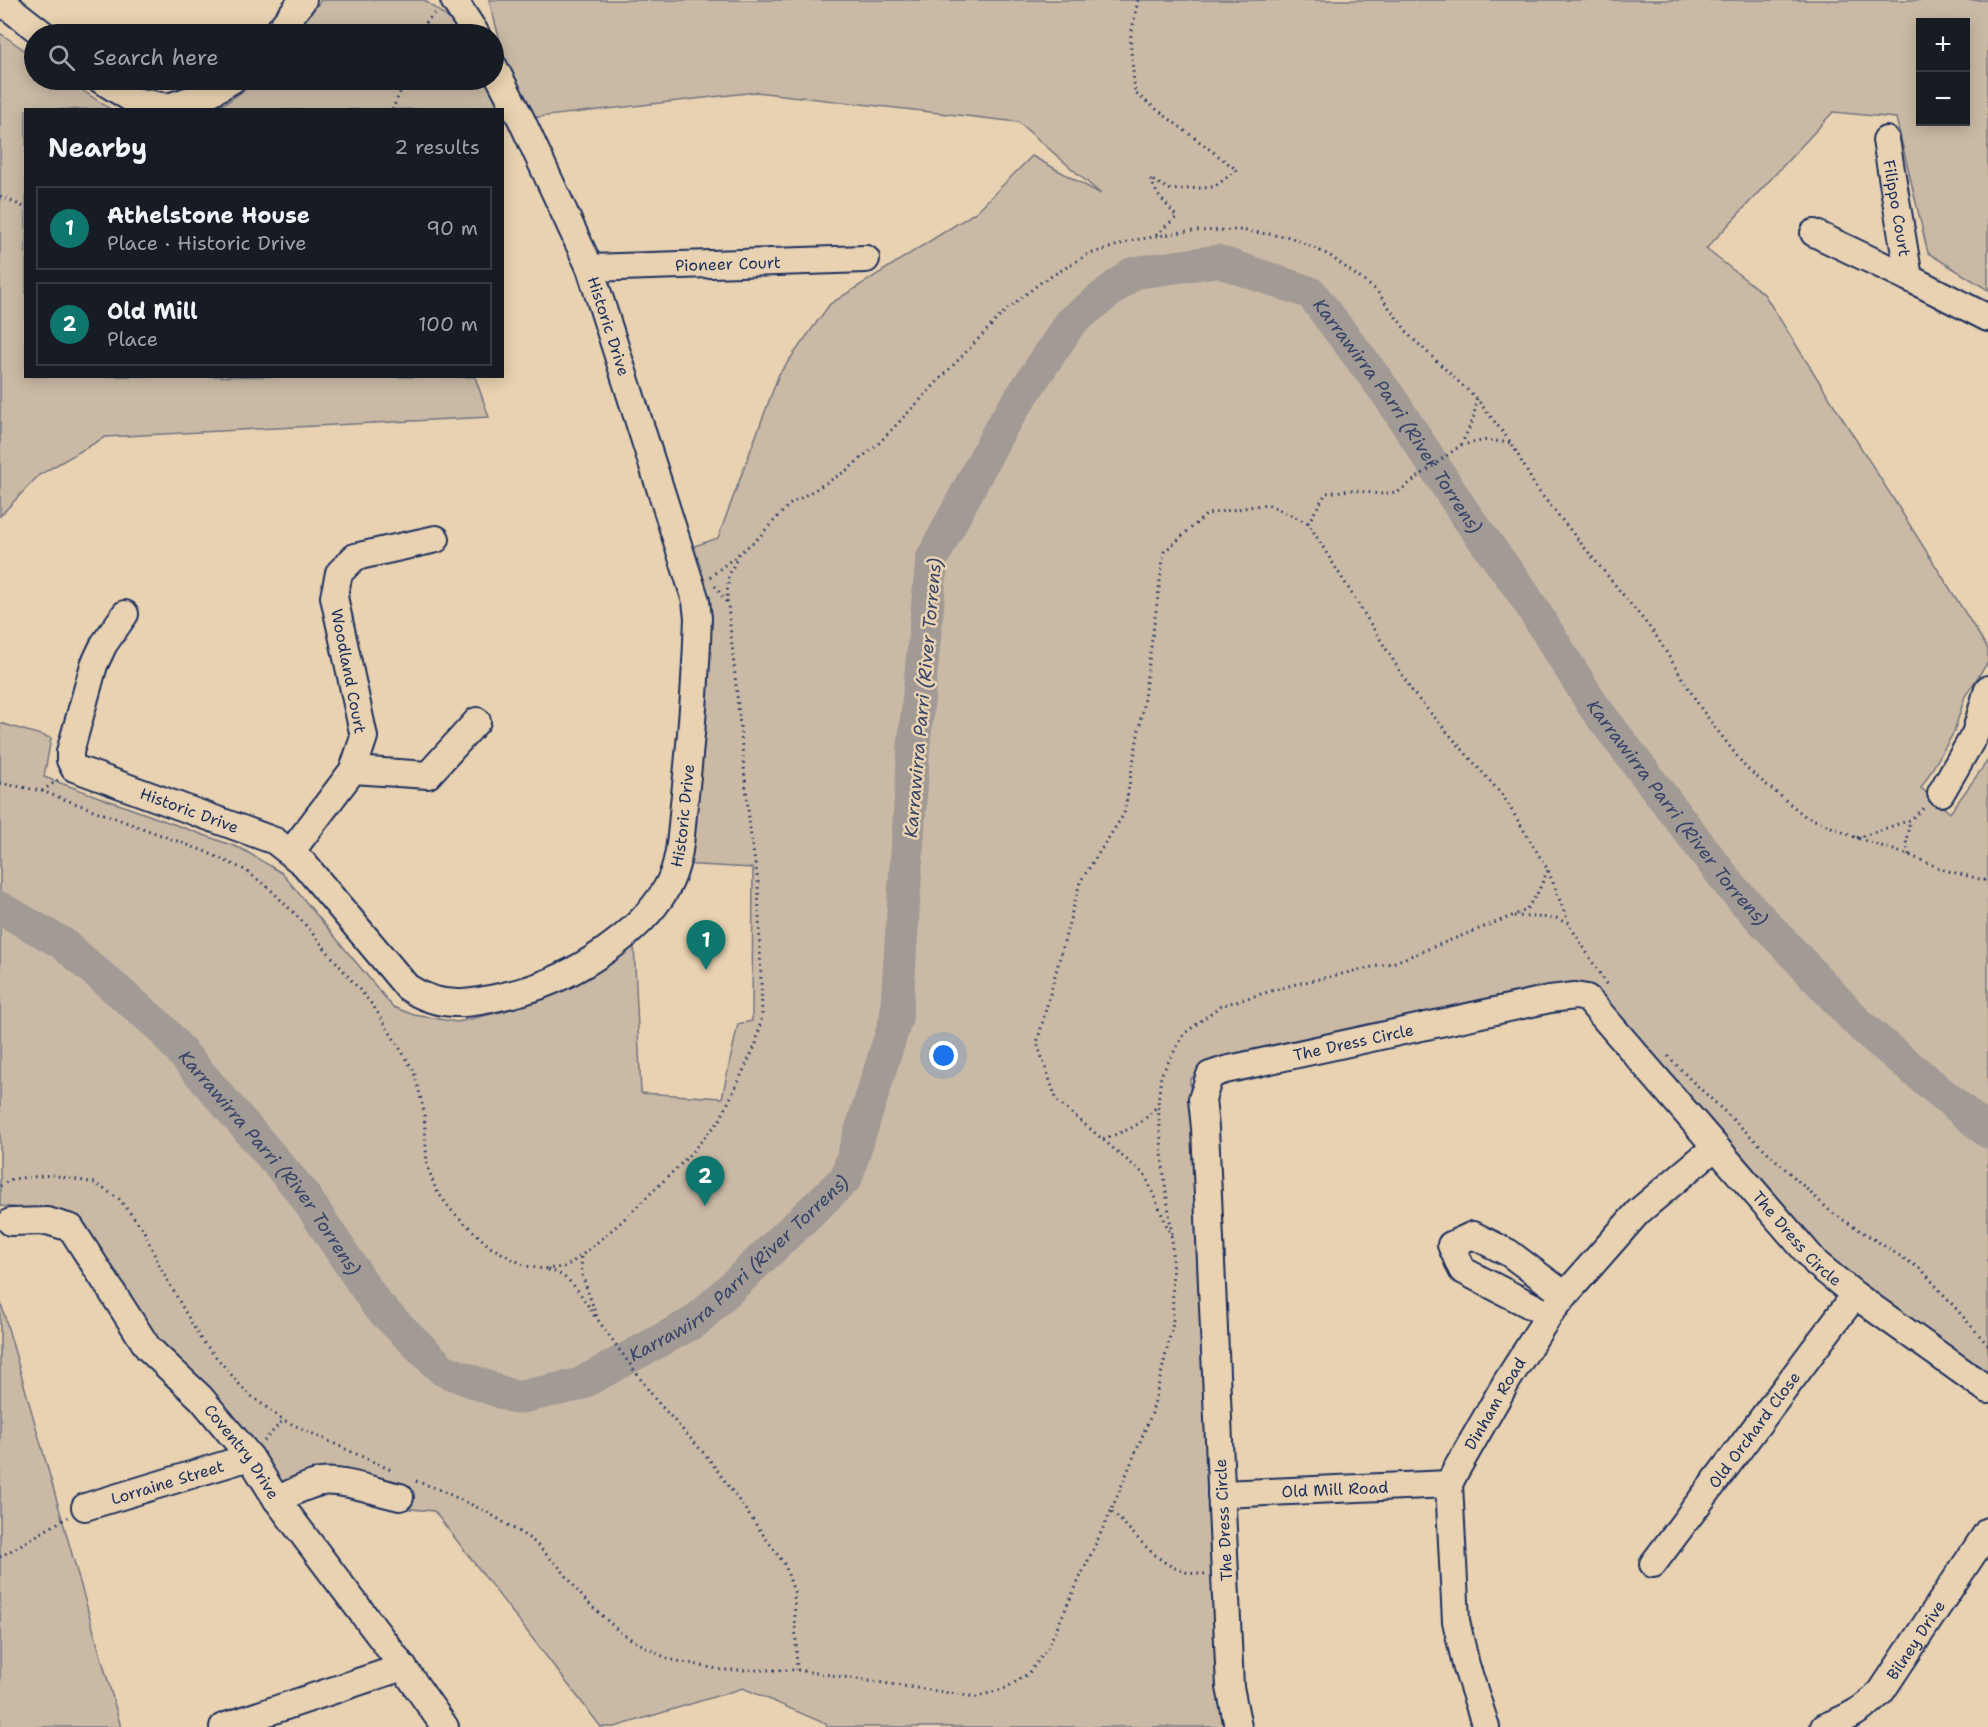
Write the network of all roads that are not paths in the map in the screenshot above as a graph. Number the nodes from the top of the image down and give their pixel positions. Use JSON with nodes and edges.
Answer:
{"nodes":[{"id":1,"x":303,"y":0,"type":"edge"},
{"id":2,"x":447,"y":4,"type":"edge"},
{"id":3,"x":7,"y":6,"type":"dead end"},
{"id":4,"x":30,"y":24,"type":"edge"},
{"id":5,"x":284,"y":24,"type":"edge"},
{"id":6,"x":466,"y":24,"type":"edge"},
{"id":7,"x":504,"y":86,"type":"edge"},
{"id":8,"x":117,"y":90,"type":"edge"},
{"id":9,"x":215,"y":90,"type":"edge"},
{"id":10,"x":1886,"y":140,"type":"dead end"},
{"id":11,"x":1814,"y":233,"type":"dead end"},
{"id":12,"x":866,"y":259,"type":"dead end"},
{"id":13,"x":590,"y":268,"type":"junction"},
{"id":14,"x":1909,"y":278,"type":"junction"},
{"id":15,"x":1988,"y":318,"type":"edge"},
{"id":16,"x":436,"y":539,"type":"dead end"},
{"id":17,"x":125,"y":615,"type":"dead end"},
{"id":18,"x":1988,"y":689,"type":"edge"},
{"id":19,"x":477,"y":721,"type":"dead end"},
{"id":20,"x":352,"y":770,"type":"junction"},
{"id":21,"x":1941,"y":793,"type":"road end"},
{"id":22,"x":291,"y":852,"type":"junction"},
{"id":23,"x":1715,"y":1147,"type":"junction"},
{"id":24,"x":12,"y":1222,"type":"dead end"},
{"id":25,"x":1565,"y":1295,"type":"junction"},
{"id":26,"x":1855,"y":1295,"type":"junction"},
{"id":27,"x":1549,"y":1315,"type":"junction"},
{"id":28,"x":1988,"y":1390,"type":"edge"},
{"id":29,"x":250,"y":1456,"type":"junction"},
{"id":30,"x":1449,"y":1484,"type":"junction"},
{"id":31,"x":406,"y":1488,"type":"road end"},
{"id":32,"x":1221,"y":1494,"type":"junction"},
{"id":33,"x":277,"y":1500,"type":"junction"},
{"id":34,"x":85,"y":1507,"type":"road end"},
{"id":35,"x":1988,"y":1532,"type":"edge"},
{"id":36,"x":1653,"y":1564,"type":"dead end"},
{"id":37,"x":403,"y":1667,"type":"junction"},
{"id":38,"x":223,"y":1727,"type":"edge"},
{"id":39,"x":445,"y":1727,"type":"edge"},
{"id":40,"x":1238,"y":1727,"type":"edge"},
{"id":41,"x":1486,"y":1727,"type":"edge"},
{"id":42,"x":1824,"y":1727,"type":"edge"}],
"edges":[{"from":1,"to":5,"type":"street"},
{"from":2,"to":6,"type":"street"},
{"from":3,"to":4,"type":"street"},
{"from":7,"to":13,"type":"street","name":"Historic Drive"},
{"from":8,"to":9,"type":"street"},
{"from":10,"to":14,"type":"street","name":"Filippo Court"},
{"from":11,"to":14,"type":"street","name":"Filippo Court"},
{"from":12,"to":13,"type":"street","name":"Pioneer Court"},
{"from":13,"to":22,"type":"street","name":"Historic Drive"},
{"from":14,"to":15,"type":"street","name":"Filippo Court"},
{"from":16,"to":20,"type":"street","name":"Woodland Court"},
{"from":17,"to":22,"type":"street","name":"Historic Drive"},
{"from":18,"to":21,"type":"street"},
{"from":19,"to":20,"type":"street"},
{"from":20,"to":22,"type":"street","name":"Woodland Court"},
{"from":23,"to":25,"type":"street","name":"Dinham Road"},
{"from":23,"to":26,"type":"street","name":"The Dress Circle"},
{"from":23,"to":32,"type":"street","name":"The Dress Circle"},
{"from":24,"to":29,"type":"street","name":"Coventry Drive"},
{"from":25,"to":27,"type":"street","name":"Dinham Road"},
{"from":25,"to":27,"type":"street"},
{"from":26,"to":28,"type":"street","name":"The Dress Circle"},
{"from":26,"to":36,"type":"street","name":"Old Orchard Close"},
{"from":27,"to":30,"type":"street","name":"Dinham Road"},
{"from":29,"to":33,"type":"street","name":"Coventry Drive"},
{"from":29,"to":34,"type":"street","name":"Lorraine Street"},
{"from":30,"to":32,"type":"street","name":"Old Mill Road"},
{"from":30,"to":41,"type":"street"},
{"from":31,"to":33,"type":"street"},
{"from":32,"to":40,"type":"street","name":"The Dress Circle"},
{"from":33,"to":37,"type":"street","name":"Coventry Drive"},
{"from":35,"to":42,"type":"street","name":"Bilney Drive"},
{"from":37,"to":38,"type":"street"},
{"from":37,"to":39,"type":"street","name":"Coventry Drive"}]}
